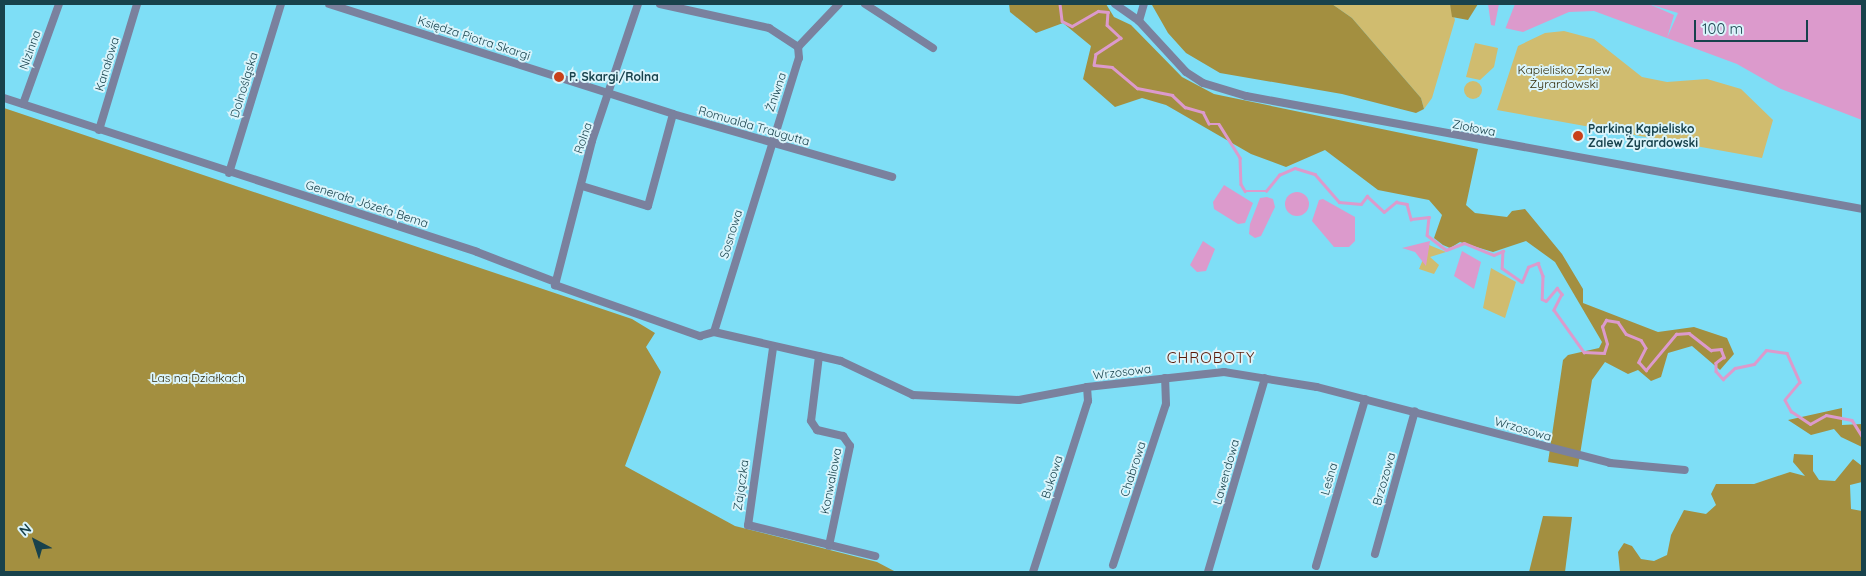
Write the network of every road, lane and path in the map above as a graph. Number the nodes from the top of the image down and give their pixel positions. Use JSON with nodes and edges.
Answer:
{"nodes":[{"id":1,"x":59,"y":4,"type":"edge"},
{"id":2,"x":138,"y":4,"type":"edge"},
{"id":3,"x":281,"y":4,"type":"edge"},
{"id":4,"x":330,"y":4,"type":"edge"},
{"id":5,"x":638,"y":4,"type":"edge"},
{"id":6,"x":660,"y":4,"type":"edge"},
{"id":7,"x":839,"y":4,"type":"edge"},
{"id":8,"x":865,"y":4,"type":"edge"},
{"id":9,"x":1115,"y":4,"type":"edge"},
{"id":10,"x":1144,"y":4,"type":"edge"},
{"id":11,"x":1139,"y":21,"type":"junction"},
{"id":12,"x":798,"y":47,"type":"junction"},
{"id":13,"x":933,"y":48,"type":"dead end"},
{"id":14,"x":612,"y":94,"type":"junction"},
{"id":15,"x":4,"y":98,"type":"edge"},
{"id":16,"x":23,"y":104,"type":"junction"},
{"id":17,"x":673,"y":114,"type":"junction"},
{"id":18,"x":99,"y":130,"type":"junction"},
{"id":19,"x":770,"y":144,"type":"junction"},
{"id":20,"x":229,"y":173,"type":"junction"},
{"id":21,"x":892,"y":177,"type":"dead end"},
{"id":22,"x":582,"y":186,"type":"junction"},
{"id":23,"x":1862,"y":209,"type":"edge"},
{"id":24,"x":555,"y":282,"type":"junction"},
{"id":25,"x":714,"y":332,"type":"junction"},
{"id":26,"x":773,"y":348,"type":"junction"},
{"id":27,"x":820,"y":356,"type":"junction"},
{"id":28,"x":1165,"y":378,"type":"junction"},
{"id":29,"x":1265,"y":378,"type":"junction"},
{"id":30,"x":1086,"y":387,"type":"junction"},
{"id":31,"x":1364,"y":399,"type":"junction"},
{"id":32,"x":1415,"y":411,"type":"junction"},
{"id":33,"x":1684,"y":470,"type":"dead end"},
{"id":34,"x":829,"y":546,"type":"junction"},
{"id":35,"x":1376,"y":554,"type":"dead end"},
{"id":36,"x":875,"y":556,"type":"dead end"},
{"id":37,"x":1113,"y":565,"type":"dead end"},
{"id":38,"x":1316,"y":566,"type":"dead end"},
{"id":39,"x":1033,"y":572,"type":"edge"},
{"id":40,"x":1208,"y":572,"type":"edge"}],
"edges":[{"from":1,"to":16,"type":"street","name":"Nizinna"},
{"from":2,"to":18,"type":"street","name":"Kanałowa"},
{"from":3,"to":20,"type":"street","name":"Dolnośląska"},
{"from":4,"to":14,"type":"street","name":"Księdza Piotra Skargi"},
{"from":5,"to":14,"type":"street","name":"Rolna"},
{"from":6,"to":12,"type":"street"},
{"from":7,"to":12,"type":"street"},
{"from":8,"to":13,"type":"street"},
{"from":9,"to":11,"type":"street","name":"Ziołowa"},
{"from":10,"to":11,"type":"street"},
{"from":11,"to":23,"type":"street","name":"Ziołowa"},
{"from":12,"to":19,"type":"street","name":"Żniwna"},
{"from":14,"to":17,"type":"street","name":"Romualda Traugutta"},
{"from":14,"to":22,"type":"street","name":"Rolna"},
{"from":15,"to":16,"type":"street","name":"Generała Józefa Bema"},
{"from":16,"to":18,"type":"street","name":"Generała Józefa Bema"},
{"from":17,"to":19,"type":"street","name":"Romualda Traugutta"},
{"from":17,"to":22,"type":"street"},
{"from":18,"to":20,"type":"street","name":"Generała Józefa Bema"},
{"from":19,"to":21,"type":"street","name":"Romualda Traugutta"},
{"from":19,"to":25,"type":"street","name":"Sosnowa"},
{"from":20,"to":24,"type":"street","name":"Generała Józefa Bema"},
{"from":22,"to":24,"type":"street","name":"Rolna"},
{"from":24,"to":25,"type":"street","name":"Generała Józefa Bema"},
{"from":25,"to":26,"type":"street","name":"Wrzosowa"},
{"from":26,"to":27,"type":"street","name":"Wrzosowa"},
{"from":26,"to":34,"type":"street","name":"Zajączka"},
{"from":27,"to":30,"type":"street","name":"Wrzosowa"},
{"from":27,"to":34,"type":"street","name":"Konwaliowa"},
{"from":28,"to":29,"type":"street","name":"Wrzosowa"},
{"from":28,"to":30,"type":"street","name":"Wrzosowa"},
{"from":28,"to":37,"type":"street","name":"Chabrowa"},
{"from":29,"to":31,"type":"street","name":"Wrzosowa"},
{"from":29,"to":40,"type":"street","name":"Lawendowa"},
{"from":30,"to":39,"type":"street","name":"Bukowa"},
{"from":31,"to":32,"type":"street","name":"Wrzosowa"},
{"from":31,"to":38,"type":"street","name":"Leśna"},
{"from":32,"to":33,"type":"street","name":"Wrzosowa"},
{"from":32,"to":35,"type":"street","name":"Brzozowa"},
{"from":34,"to":36,"type":"street","name":"Zajączka"}]}
